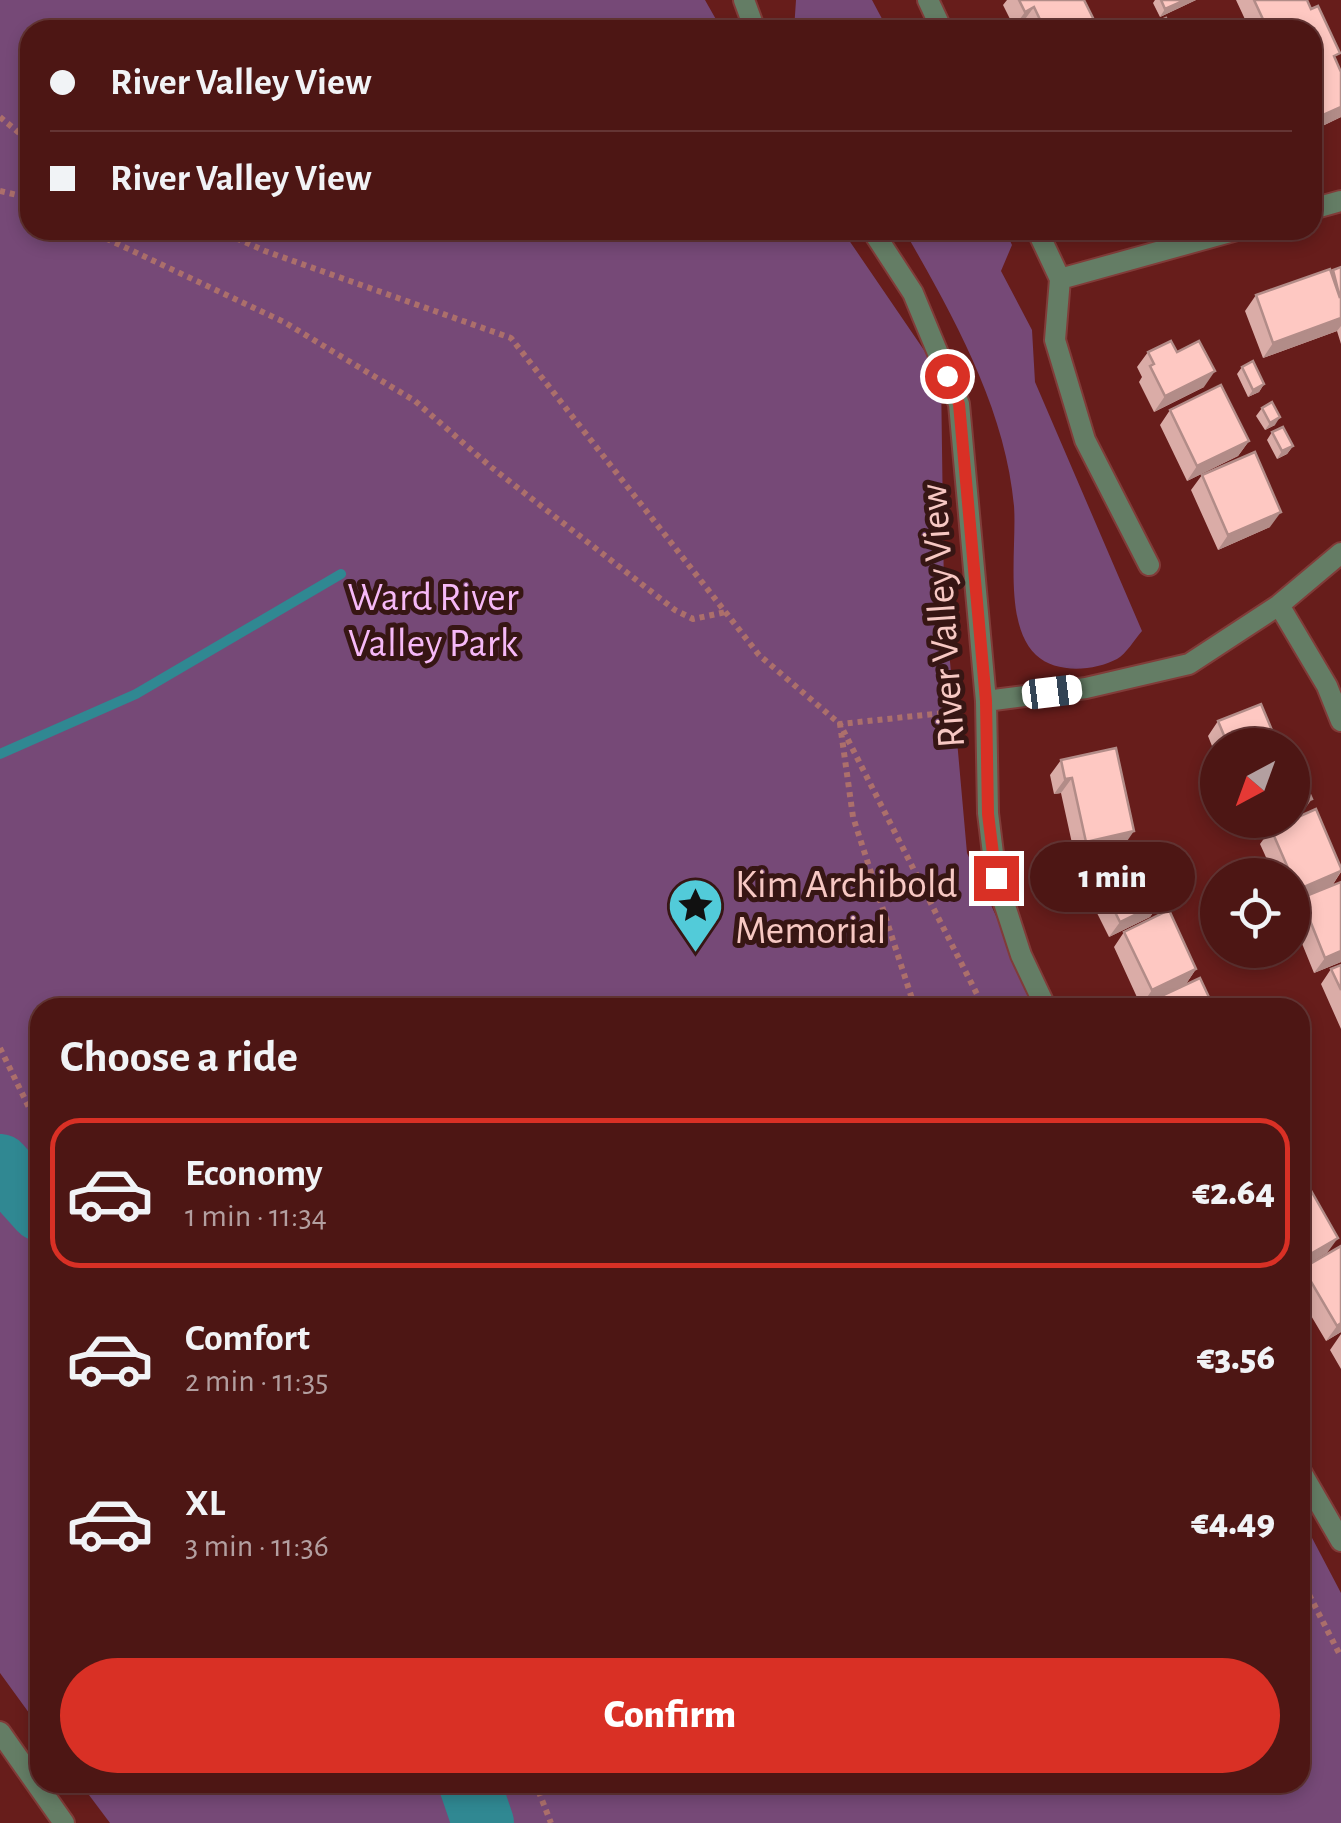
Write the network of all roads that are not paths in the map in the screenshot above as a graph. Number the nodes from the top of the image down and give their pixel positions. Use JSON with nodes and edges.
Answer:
{"nodes":[{"id":1,"x":879,"y":240,"type":"edge"},
{"id":2,"x":1042,"y":240,"type":"edge"},
{"id":3,"x":1200,"y":240,"type":"edge"},
{"id":4,"x":1060,"y":279,"type":"junction"},
{"id":5,"x":1341,"y":553,"type":"edge"},
{"id":6,"x":1149,"y":564,"type":"dead end"},
{"id":7,"x":1279,"y":605,"type":"junction"},
{"id":8,"x":986,"y":701,"type":"junction"},
{"id":9,"x":1341,"y":721,"type":"edge"},
{"id":10,"x":1041,"y":998,"type":"edge"},
{"id":11,"x":1310,"y":1487,"type":"edge"},
{"id":12,"x":1341,"y":1541,"type":"edge"},
{"id":13,"x":0,"y":1732,"type":"edge"},
{"id":14,"x":30,"y":1775,"type":"edge"},
{"id":15,"x":43,"y":1793,"type":"edge"},
{"id":16,"x":64,"y":1823,"type":"edge"}],
"edges":[{"from":1,"to":8,"type":"street","name":"River Valley View"},
{"from":2,"to":4,"type":"street"},
{"from":3,"to":4,"type":"street"},
{"from":4,"to":6,"type":"street"},
{"from":5,"to":7,"type":"street"},
{"from":7,"to":8,"type":"street"},
{"from":7,"to":9,"type":"street"},
{"from":8,"to":10,"type":"street","name":"River Valley View"},
{"from":11,"to":12,"type":"street"},
{"from":13,"to":14,"type":"street"},
{"from":15,"to":16,"type":"street"}]}
